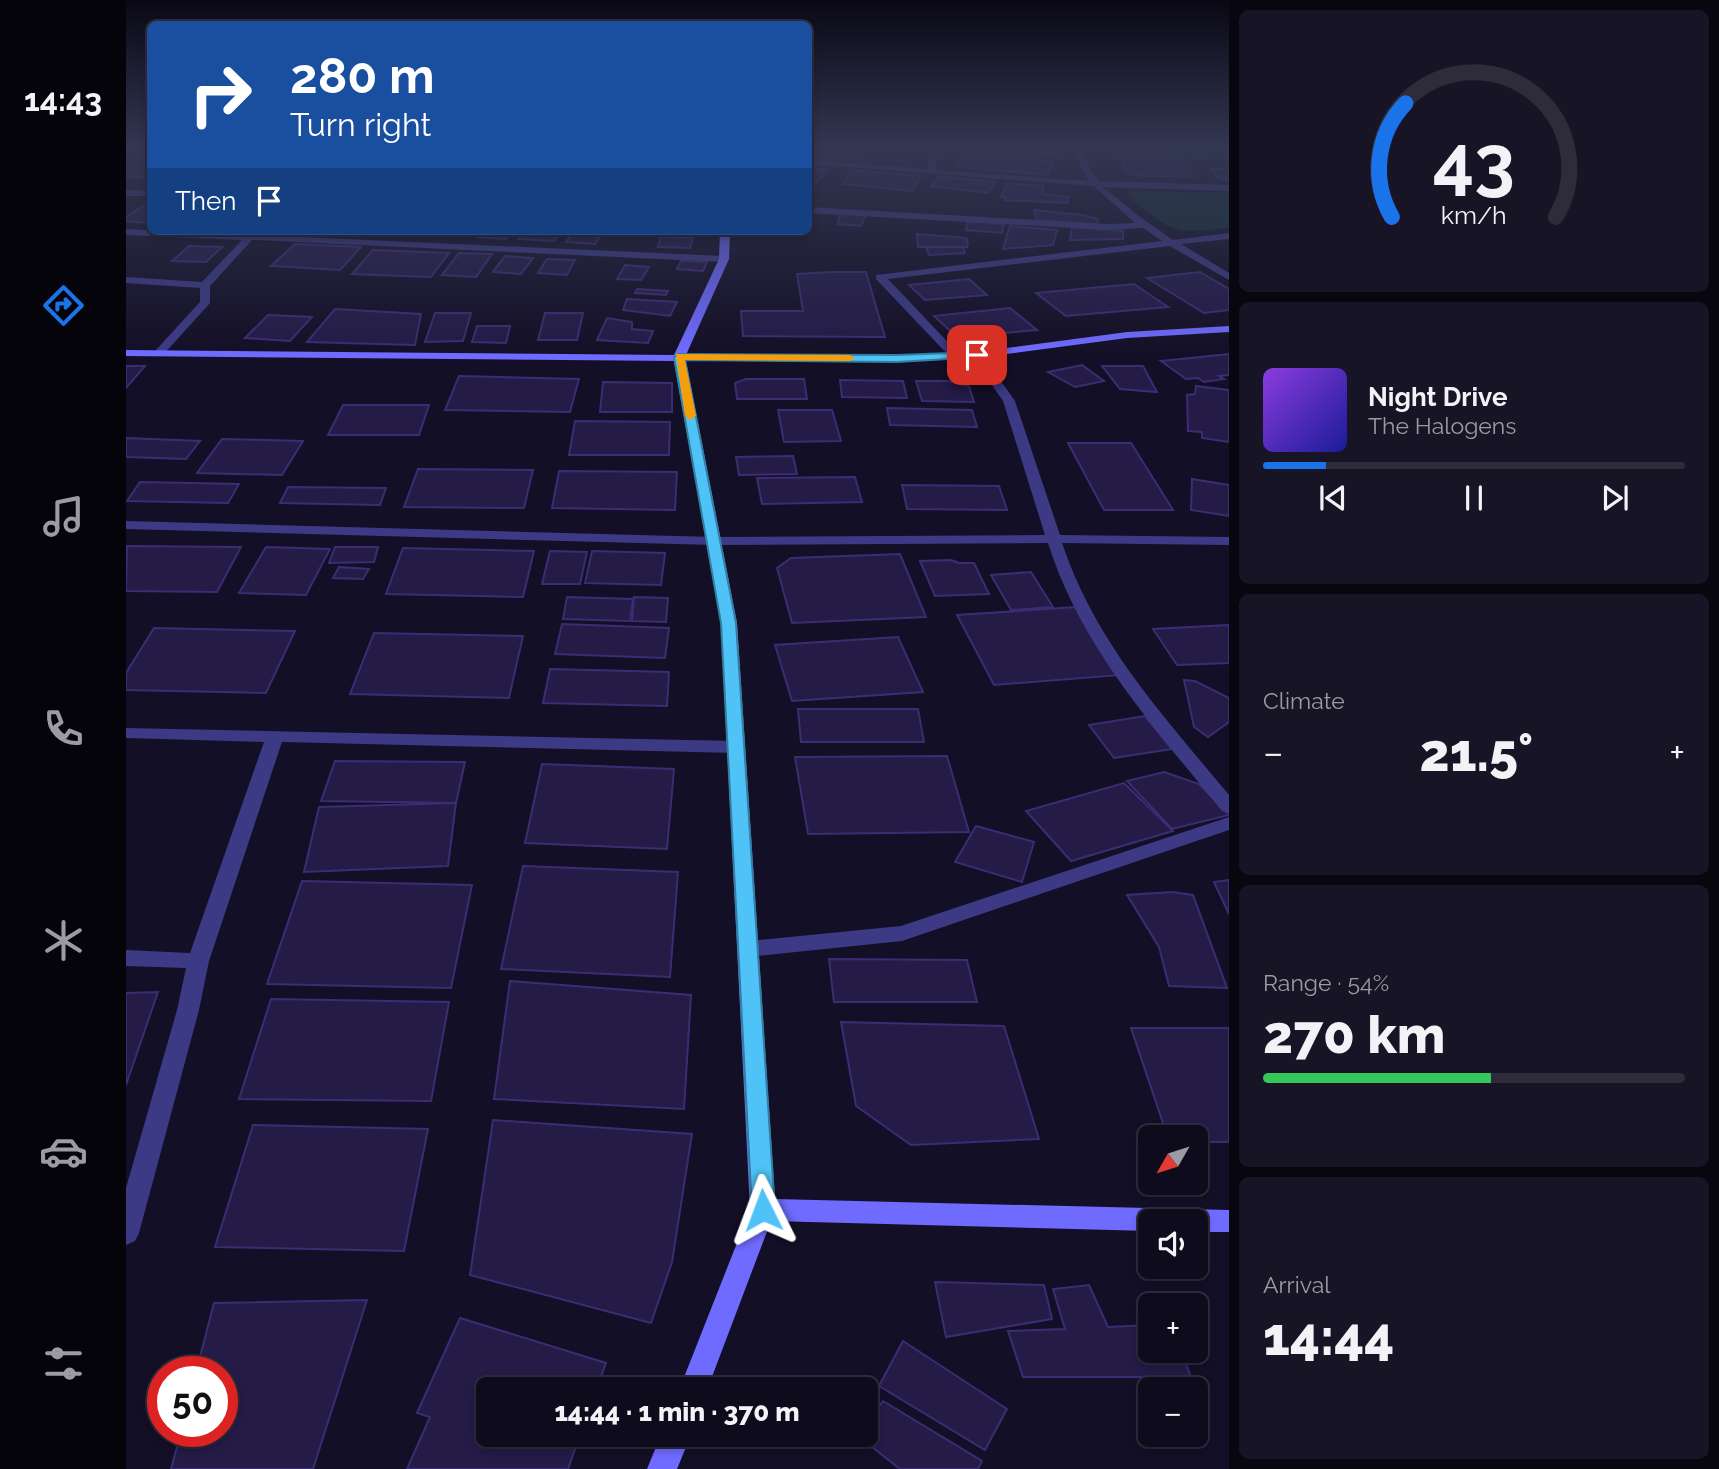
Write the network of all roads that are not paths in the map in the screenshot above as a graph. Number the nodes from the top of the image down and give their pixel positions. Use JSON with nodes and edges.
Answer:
{"nodes":[{"id":1,"x":906,"y":216,"type":"edge"},
{"id":2,"x":1135,"y":216,"type":"edge"},
{"id":3,"x":1146,"y":225,"type":"junction"},
{"id":4,"x":126,"y":232,"type":"edge"},
{"id":5,"x":147,"y":232,"type":"edge"},
{"id":6,"x":252,"y":235,"type":"edge"},
{"id":7,"x":271,"y":235,"type":"edge"},
{"id":8,"x":725,"y":235,"type":"edge"},
{"id":9,"x":1229,"y":236,"type":"edge"},
{"id":10,"x":1169,"y":242,"type":"junction"},
{"id":11,"x":724,"y":260,"type":"junction"},
{"id":12,"x":1229,"y":277,"type":"edge"},
{"id":13,"x":126,"y":281,"type":"edge"},
{"id":14,"x":205,"y":285,"type":"junction"},
{"id":15,"x":1229,"y":329,"type":"edge"},
{"id":16,"x":159,"y":352,"type":"junction"},
{"id":17,"x":126,"y":353,"type":"edge"},
{"id":18,"x":977,"y":355,"type":"junction"},
{"id":19,"x":955,"y":356,"type":"junction"},
{"id":20,"x":679,"y":357,"type":"junction"},
{"id":21,"x":126,"y":525,"type":"edge"},
{"id":22,"x":1053,"y":539,"type":"junction"},
{"id":23,"x":714,"y":541,"type":"junction"},
{"id":24,"x":1229,"y":541,"type":"edge"},
{"id":25,"x":126,"y":733,"type":"edge"},
{"id":26,"x":275,"y":736,"type":"junction"},
{"id":27,"x":736,"y":747,"type":"junction"},
{"id":28,"x":1229,"y":807,"type":"edge"},
{"id":29,"x":1229,"y":823,"type":"edge"},
{"id":30,"x":748,"y":949,"type":"junction"},
{"id":31,"x":126,"y":958,"type":"edge"},
{"id":32,"x":198,"y":961,"type":"junction"},
{"id":33,"x":763,"y":1210,"type":"junction"},
{"id":34,"x":1229,"y":1221,"type":"edge"},
{"id":35,"x":126,"y":1233,"type":"edge"},
{"id":36,"x":698,"y":1377,"type":"edge"},
{"id":37,"x":671,"y":1447,"type":"edge"},
{"id":38,"x":662,"y":1469,"type":"edge"}],
"edges":[{"from":1,"to":3,"type":"street"},
{"from":2,"to":3,"type":"street"},
{"from":3,"to":10,"type":"street"},
{"from":4,"to":5,"type":"street"},
{"from":6,"to":14,"type":"street"},
{"from":7,"to":11,"type":"street"},
{"from":8,"to":11,"type":"main road"},
{"from":9,"to":10,"type":"street"},
{"from":10,"to":12,"type":"street"},
{"from":10,"to":19,"type":"street"},
{"from":11,"to":20,"type":"main road"},
{"from":13,"to":14,"type":"street"},
{"from":14,"to":16,"type":"street"},
{"from":15,"to":18,"type":"main road"},
{"from":16,"to":17,"type":"main road"},
{"from":16,"to":20,"type":"main road"},
{"from":18,"to":19,"type":"main road"},
{"from":18,"to":22,"type":"street"},
{"from":19,"to":20,"type":"main road"},
{"from":20,"to":23,"type":"main road"},
{"from":21,"to":23,"type":"street"},
{"from":22,"to":23,"type":"street"},
{"from":22,"to":24,"type":"street"},
{"from":22,"to":28,"type":"street"},
{"from":23,"to":27,"type":"main road"},
{"from":25,"to":26,"type":"street"},
{"from":26,"to":27,"type":"street"},
{"from":26,"to":32,"type":"street"},
{"from":27,"to":30,"type":"main road"},
{"from":29,"to":30,"type":"street"},
{"from":30,"to":33,"type":"main road"},
{"from":31,"to":32,"type":"street"},
{"from":32,"to":35,"type":"street"},
{"from":33,"to":34,"type":"main road"},
{"from":33,"to":36,"type":"main road"},
{"from":37,"to":38,"type":"main road"}]}
